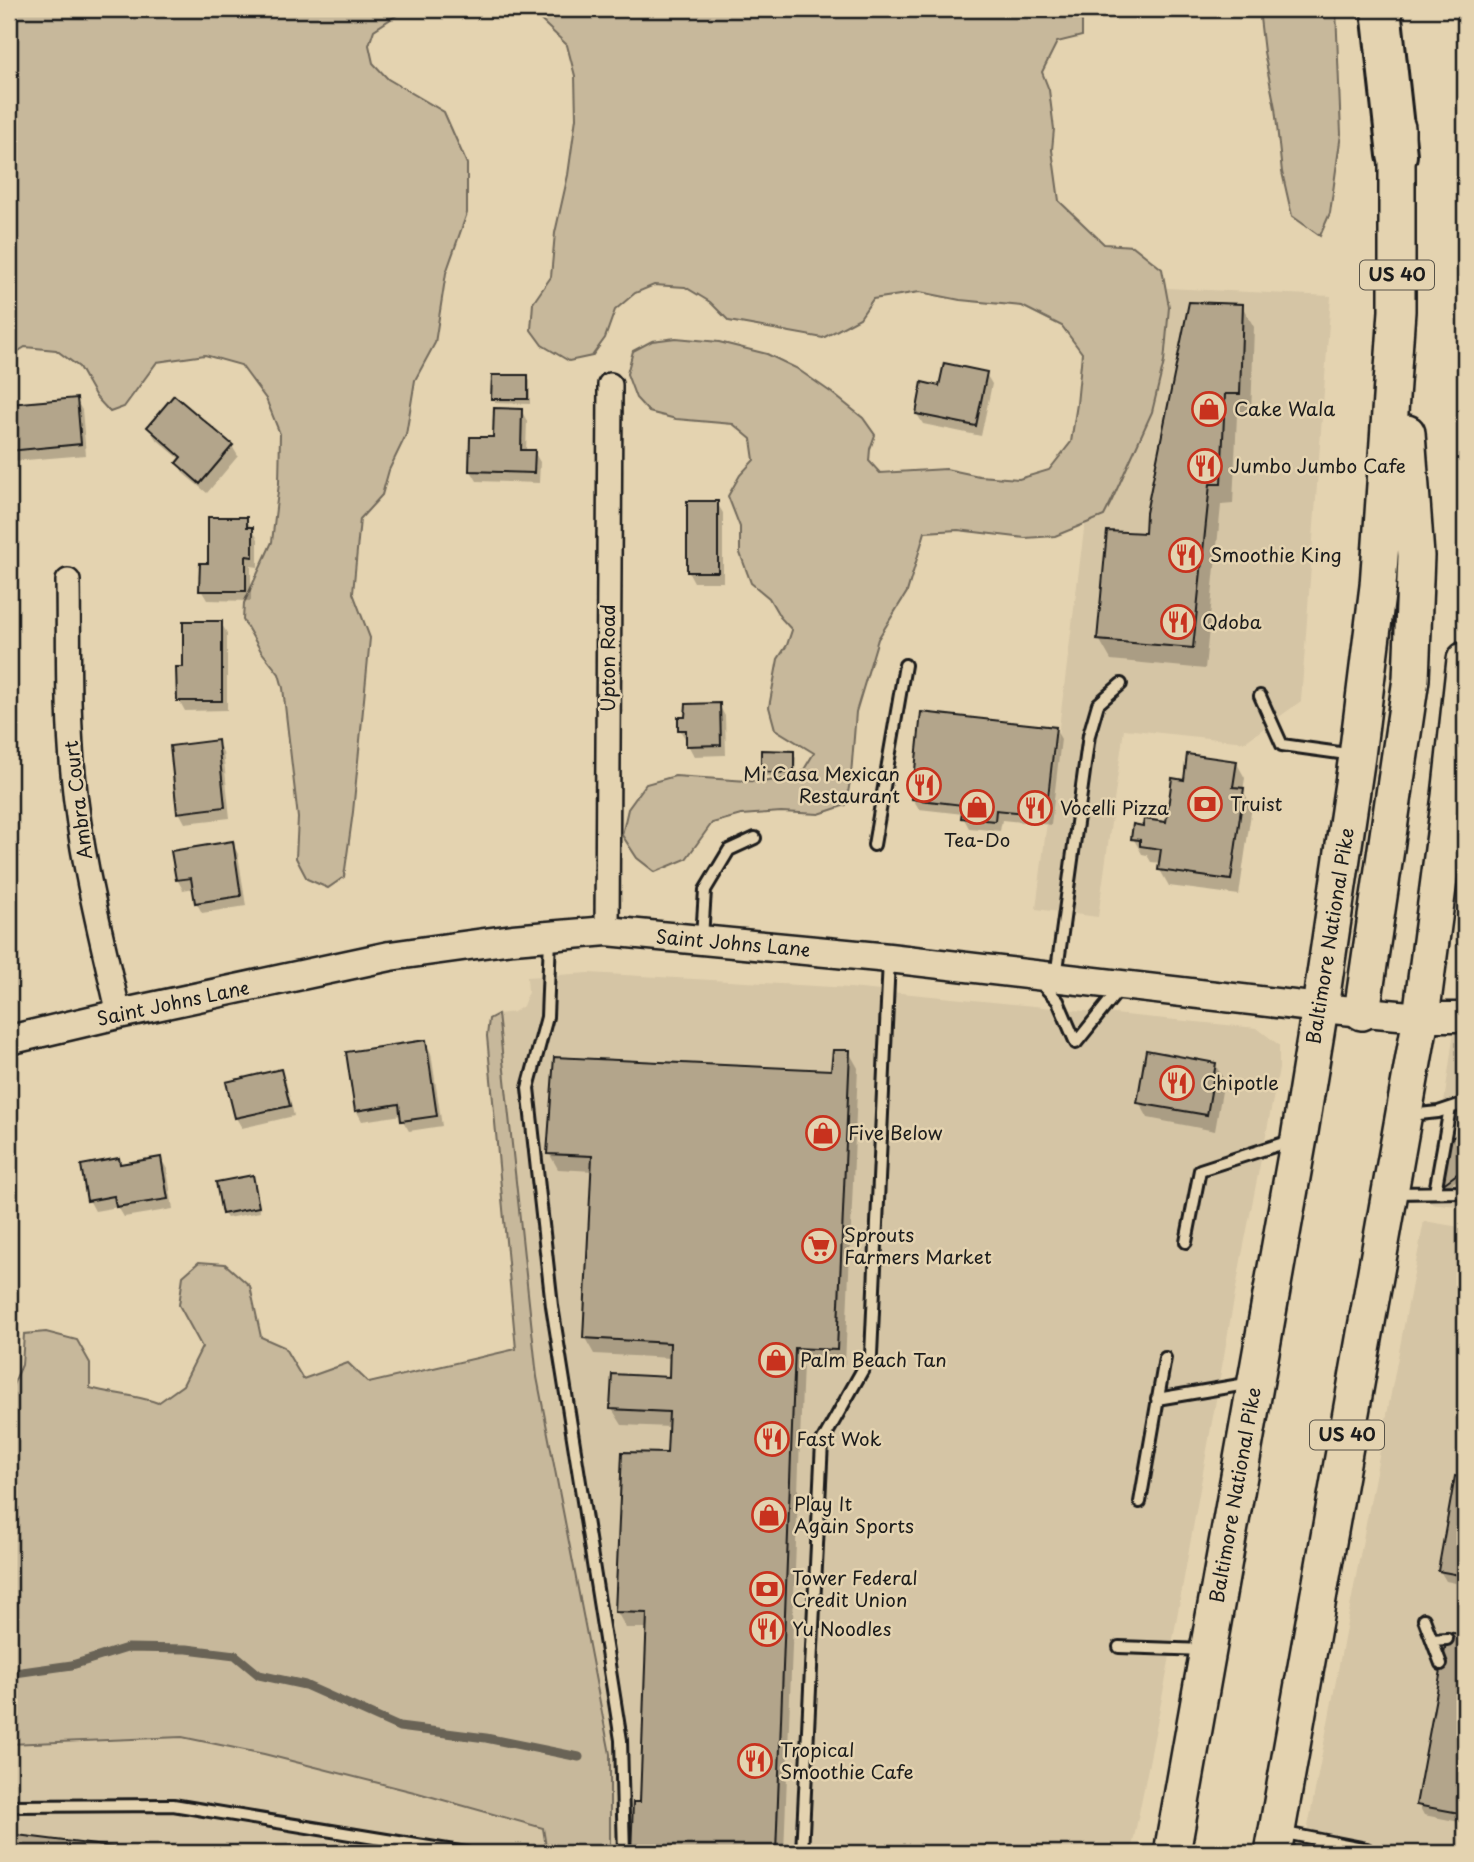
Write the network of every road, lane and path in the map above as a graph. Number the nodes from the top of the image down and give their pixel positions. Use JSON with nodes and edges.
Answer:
{"nodes":[{"id":1,"x":1381,"y":9,"type":"edge"},
{"id":2,"x":1399,"y":9,"type":"edge"},
{"id":3,"x":1397,"y":155,"type":"junction"},
{"id":4,"x":1397,"y":310,"type":"junction"},
{"id":5,"x":610,"y":385,"type":"dead end"},
{"id":6,"x":68,"y":581,"type":"dead end"},
{"id":7,"x":1465,"y":660,"type":"edge"},
{"id":8,"x":905,"y":665,"type":"dead end"},
{"id":9,"x":1121,"y":684,"type":"dead end"},
{"id":10,"x":1260,"y":696,"type":"dead end"},
{"id":11,"x":1357,"y":756,"type":"junction"},
{"id":12,"x":1457,"y":800,"type":"edge"},
{"id":13,"x":755,"y":838,"type":"dead end"},
{"id":14,"x":874,"y":845,"type":"dead end"},
{"id":15,"x":607,"y":931,"type":"junction"},
{"id":16,"x":550,"y":935,"type":"junction"},
{"id":17,"x":702,"y":940,"type":"junction"},
{"id":18,"x":889,"y":958,"type":"junction"},
{"id":19,"x":1044,"y":976,"type":"junction"},
{"id":20,"x":1122,"y":985,"type":"junction"},
{"id":21,"x":1320,"y":1008,"type":"junction"},
{"id":22,"x":1362,"y":1012,"type":"junction"},
{"id":23,"x":119,"y":1014,"type":"junction"},
{"id":24,"x":1421,"y":1017,"type":"junction"},
{"id":25,"x":1465,"y":1017,"type":"edge"},
{"id":26,"x":9,"y":1040,"type":"edge"},
{"id":27,"x":1465,"y":1103,"type":"edge"},
{"id":28,"x":1450,"y":1108,"type":"junction"},
{"id":29,"x":1404,"y":1116,"type":"junction"},
{"id":30,"x":1299,"y":1138,"type":"junction"},
{"id":31,"x":1391,"y":1192,"type":"junction"},
{"id":32,"x":1435,"y":1192,"type":"junction"},
{"id":33,"x":1465,"y":1192,"type":"edge"},
{"id":34,"x":1186,"y":1242,"type":"dead end"},
{"id":35,"x":1165,"y":1358,"type":"dead end"},
{"id":36,"x":1254,"y":1382,"type":"junction"},
{"id":37,"x":1157,"y":1399,"type":"junction"},
{"id":38,"x":1140,"y":1502,"type":"dead end"},
{"id":39,"x":1424,"y":1619,"type":"dead end"},
{"id":40,"x":1447,"y":1639,"type":"dead end"},
{"id":41,"x":1432,"y":1640,"type":"junction"},
{"id":42,"x":1119,"y":1647,"type":"dead end"},
{"id":43,"x":1208,"y":1650,"type":"junction"},
{"id":44,"x":1444,"y":1650,"type":"dead end"},
{"id":45,"x":1441,"y":1664,"type":"dead end"},
{"id":46,"x":9,"y":1806,"type":"edge"},
{"id":47,"x":1275,"y":1842,"type":"edge"},
{"id":48,"x":1367,"y":1849,"type":"dead end"},
{"id":49,"x":466,"y":1853,"type":"edge"},
{"id":50,"x":624,"y":1853,"type":"edge"},
{"id":51,"x":802,"y":1853,"type":"edge"},
{"id":52,"x":1172,"y":1853,"type":"edge"}],
"edges":[{"from":1,"to":3,"type":"highway"},
{"from":2,"to":3,"type":"main road","name":"Baltimore National Pike","number":"US 40"},
{"from":3,"to":4,"type":"main road","name":"Baltimore National Pike","number":"US 40"},
{"from":4,"to":11,"type":"main road","name":"Baltimore National Pike","number":"US 40"},
{"from":4,"to":22,"type":"main road"},
{"from":5,"to":15,"type":"street","name":"Upton Road"},
{"from":6,"to":23,"type":"street","name":"Ambra Court"},
{"from":7,"to":12,"type":"main road","number":"US 40"},
{"from":8,"to":14,"type":"lane"},
{"from":9,"to":19,"type":"lane"},
{"from":10,"to":11,"type":"lane"},
{"from":11,"to":21,"type":"main road","name":"Baltimore National Pike","number":"US 40"},
{"from":12,"to":24,"type":"main road","number":"US 40"},
{"from":13,"to":17,"type":"lane"},
{"from":15,"to":16,"type":"street","name":"Saint Johns Lane"},
{"from":15,"to":17,"type":"street","name":"Saint Johns Lane"},
{"from":16,"to":23,"type":"street","name":"Saint Johns Lane"},
{"from":16,"to":50,"type":"lane"},
{"from":17,"to":18,"type":"street","name":"Saint Johns Lane"},
{"from":18,"to":19,"type":"street","name":"Saint Johns Lane"},
{"from":18,"to":51,"type":"lane"},
{"from":19,"to":20,"type":"street","name":"Saint Johns Lane"},
{"from":19,"to":20,"type":"lane"},
{"from":20,"to":21,"type":"street","name":"Saint Johns Lane"},
{"from":21,"to":22,"type":"street","name":"Saint Johns Lane"},
{"from":21,"to":30,"type":"main road","name":"Baltimore National Pike","number":"US 40"},
{"from":22,"to":24,"type":"street","name":"Saint Johns Lane"},
{"from":23,"to":26,"type":"street","name":"Saint Johns Lane"},
{"from":24,"to":25,"type":"street","name":"Saint Johns Lane"},
{"from":24,"to":29,"type":"main road","number":"US 40"},
{"from":27,"to":28,"type":"lane"},
{"from":28,"to":29,"type":"lane"},
{"from":28,"to":32,"type":"lane"},
{"from":29,"to":31,"type":"main road","number":"US 40"},
{"from":30,"to":34,"type":"lane"},
{"from":30,"to":36,"type":"main road","name":"Baltimore National Pike","number":"US 40"},
{"from":31,"to":32,"type":"lane"},
{"from":31,"to":47,"type":"main road","number":"US 40"},
{"from":32,"to":33,"type":"lane"},
{"from":35,"to":37,"type":"lane"},
{"from":36,"to":37,"type":"lane"},
{"from":36,"to":43,"type":"main road","name":"Baltimore National Pike","number":"US 40"},
{"from":37,"to":38,"type":"lane"},
{"from":39,"to":41,"type":"lane"},
{"from":40,"to":41,"type":"lane"},
{"from":41,"to":44,"type":"lane"},
{"from":41,"to":45,"type":"lane"},
{"from":42,"to":43,"type":"lane"},
{"from":43,"to":52,"type":"main road","name":"Baltimore National Pike","number":"US 40"},
{"from":46,"to":49,"type":"lane"},
{"from":47,"to":48,"type":"lane"}]}
